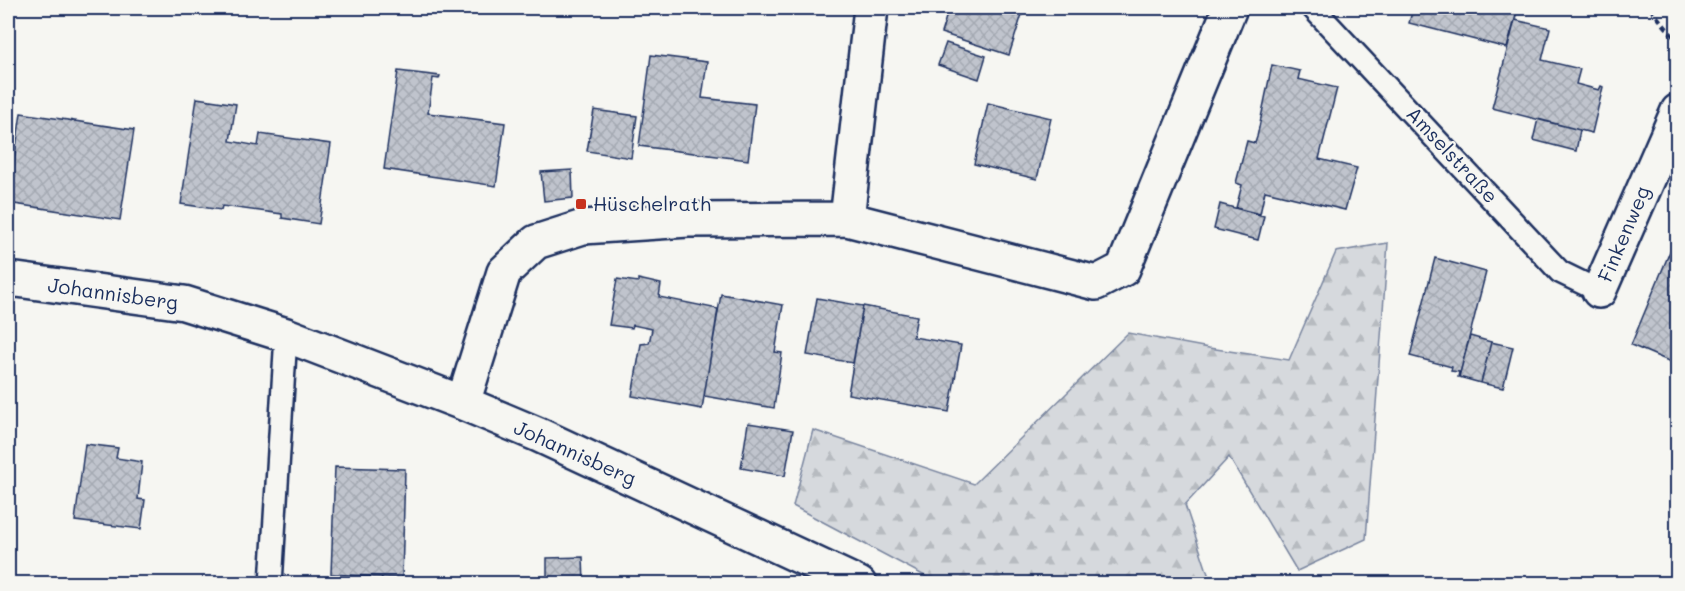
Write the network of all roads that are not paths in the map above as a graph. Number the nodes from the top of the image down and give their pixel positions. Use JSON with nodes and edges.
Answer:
{"nodes":[{"id":1,"x":872,"y":8,"type":"edge"},
{"id":2,"x":1230,"y":8,"type":"edge"},
{"id":3,"x":1313,"y":8,"type":"edge"},
{"id":4,"x":1677,"y":111,"type":"edge"},
{"id":5,"x":847,"y":219,"type":"junction"},
{"id":6,"x":8,"y":280,"type":"edge"},
{"id":7,"x":1599,"y":291,"type":"joint"},
{"id":8,"x":286,"y":335,"type":"junction"},
{"id":9,"x":463,"y":403,"type":"junction"},
{"id":10,"x":271,"y":584,"type":"edge"},
{"id":11,"x":859,"y":584,"type":"edge"}],
"edges":[{"from":1,"to":5,"type":"street"},
{"from":2,"to":5,"type":"street"},
{"from":3,"to":7,"type":"lane","name":"Amselstraße"},
{"from":4,"to":7,"type":"street","name":"Finkenweg"},
{"from":5,"to":9,"type":"street"},
{"from":6,"to":8,"type":"street","name":"Johannisberg"},
{"from":8,"to":9,"type":"street","name":"Johannisberg"},
{"from":8,"to":10,"type":"lane"},
{"from":9,"to":11,"type":"street","name":"Johannisberg"}]}
